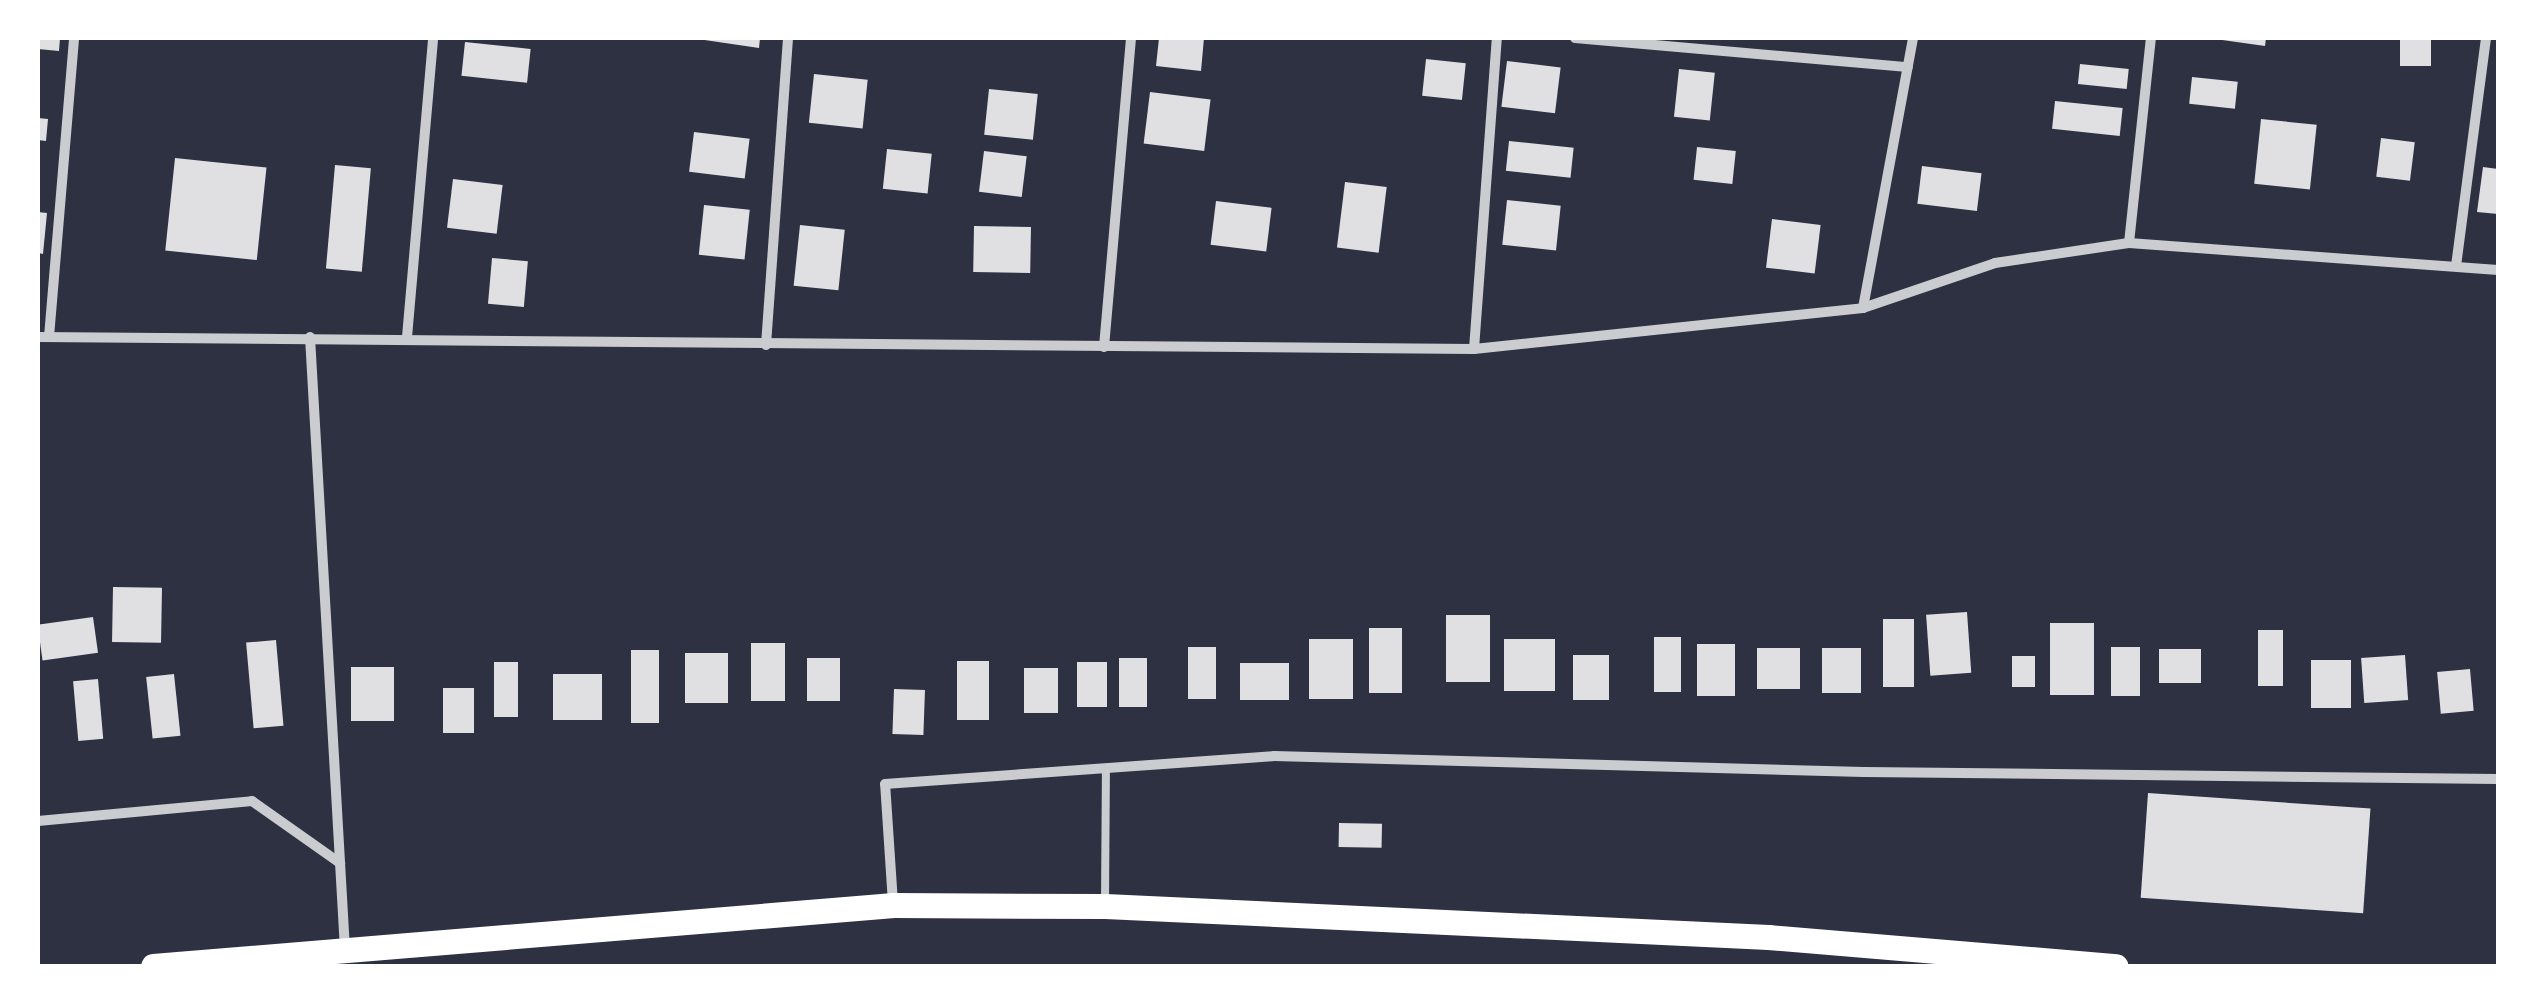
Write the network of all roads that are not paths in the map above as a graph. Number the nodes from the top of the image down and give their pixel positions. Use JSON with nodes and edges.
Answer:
{"nodes":[{"id":1,"x":74,"y":38,"type":"edge"},
{"id":2,"x":432,"y":38,"type":"edge"},
{"id":3,"x":788,"y":38,"type":"edge"},
{"id":4,"x":1131,"y":38,"type":"edge"},
{"id":5,"x":1497,"y":38,"type":"edge"},
{"id":6,"x":1575,"y":38,"type":"edge"},
{"id":7,"x":1913,"y":38,"type":"edge"},
{"id":8,"x":2151,"y":38,"type":"edge"},
{"id":9,"x":2486,"y":38,"type":"edge"},
{"id":10,"x":1908,"y":67,"type":"junction"},
{"id":11,"x":2129,"y":243,"type":"junction"},
{"id":12,"x":2456,"y":266,"type":"junction"},
{"id":13,"x":2498,"y":270,"type":"edge"},
{"id":14,"x":1864,"y":308,"type":"junction"},
{"id":15,"x":43,"y":337,"type":"edge"},
{"id":16,"x":310,"y":337,"type":"junction"},
{"id":17,"x":408,"y":337,"type":"junction"},
{"id":18,"x":766,"y":344,"type":"junction"},
{"id":19,"x":1104,"y":347,"type":"junction"},
{"id":20,"x":1474,"y":350,"type":"junction"},
{"id":21,"x":1106,"y":770,"type":"junction"},
{"id":22,"x":2498,"y":779,"type":"edge"},
{"id":23,"x":38,"y":820,"type":"edge"},
{"id":24,"x":340,"y":863,"type":"junction"},
{"id":25,"x":893,"y":905,"type":"junction"},
{"id":26,"x":1105,"y":906,"type":"junction"},
{"id":27,"x":346,"y":950,"type":"junction"},
{"id":28,"x":153,"y":966,"type":"edge"},
{"id":29,"x":2116,"y":966,"type":"edge"}],
"edges":[{"from":1,"to":15,"type":"street"},
{"from":2,"to":17,"type":"street"},
{"from":3,"to":18,"type":"street"},
{"from":4,"to":19,"type":"street"},
{"from":5,"to":20,"type":"street"},
{"from":6,"to":10,"type":"street"},
{"from":7,"to":10,"type":"street"},
{"from":8,"to":11,"type":"street"},
{"from":9,"to":12,"type":"street"},
{"from":10,"to":14,"type":"street"},
{"from":11,"to":12,"type":"street"},
{"from":11,"to":14,"type":"street"},
{"from":12,"to":13,"type":"street"},
{"from":14,"to":20,"type":"street"},
{"from":15,"to":16,"type":"street"},
{"from":16,"to":17,"type":"street"},
{"from":16,"to":24,"type":"street"},
{"from":17,"to":18,"type":"street"},
{"from":18,"to":19,"type":"street"},
{"from":19,"to":20,"type":"street"},
{"from":21,"to":22,"type":"street"},
{"from":21,"to":25,"type":"street"},
{"from":21,"to":26,"type":"lane"},
{"from":23,"to":24,"type":"street"},
{"from":24,"to":27,"type":"street"},
{"from":25,"to":26,"type":"main road"},
{"from":25,"to":27,"type":"main road"},
{"from":26,"to":29,"type":"main road"},
{"from":27,"to":28,"type":"main road"}]}
